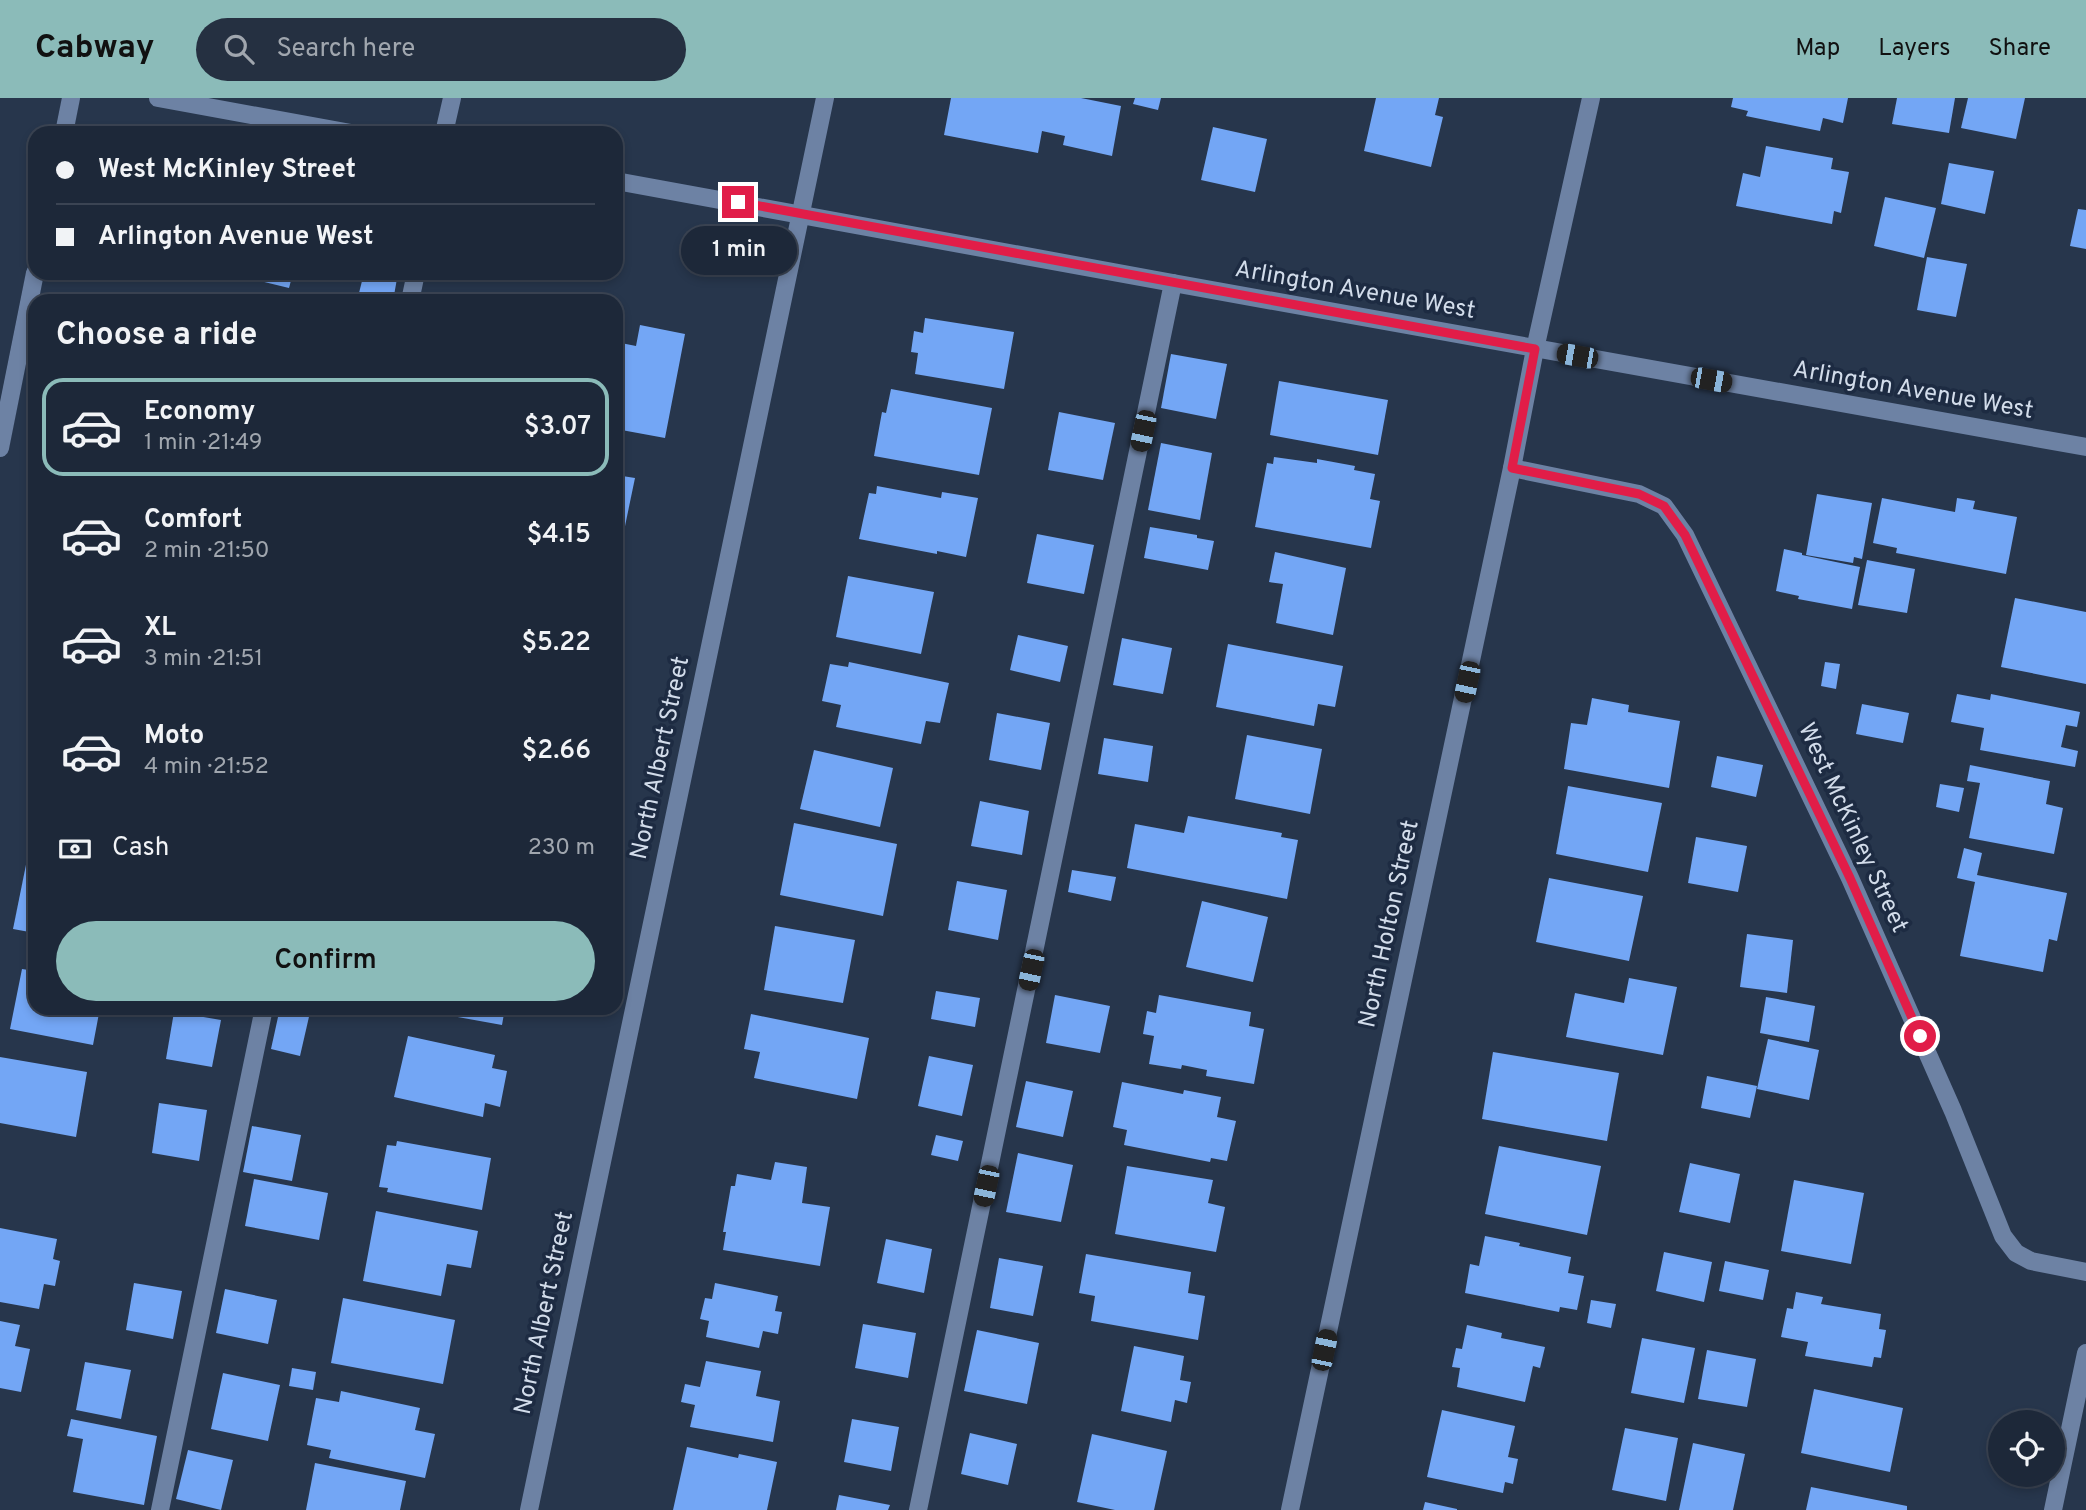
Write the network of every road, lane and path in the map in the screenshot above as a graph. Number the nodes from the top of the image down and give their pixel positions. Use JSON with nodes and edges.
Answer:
{"nodes":[{"id":1,"x":71,"y":98,"type":"edge"},
{"id":2,"x":158,"y":98,"type":"edge"},
{"id":3,"x":452,"y":98,"type":"edge"},
{"id":4,"x":825,"y":98,"type":"edge"},
{"id":5,"x":1591,"y":98,"type":"edge"},
{"id":6,"x":65,"y":126,"type":"edge"},
{"id":7,"x":312,"y":126,"type":"edge"},
{"id":8,"x":446,"y":126,"type":"edge"},
{"id":9,"x":623,"y":182,"type":"edge"},
{"id":10,"x":800,"y":213,"type":"junction"},
{"id":11,"x":1173,"y":283,"type":"junction"},
{"id":12,"x":28,"y":308,"type":"edge"},
{"id":13,"x":1535,"y":349,"type":"junction"},
{"id":14,"x":0,"y":447,"type":"edge"},
{"id":15,"x":2086,"y":447,"type":"edge"},
{"id":16,"x":1512,"y":468,"type":"junction"},
{"id":17,"x":263,"y":1015,"type":"edge"},
{"id":18,"x":2086,"y":1272,"type":"edge"},
{"id":19,"x":2086,"y":1353,"type":"edge"},
{"id":20,"x":160,"y":1510,"type":"edge"},
{"id":21,"x":529,"y":1510,"type":"edge"},
{"id":22,"x":918,"y":1510,"type":"edge"},
{"id":23,"x":1290,"y":1510,"type":"edge"},
{"id":24,"x":2053,"y":1510,"type":"edge"}],
"edges":[{"from":1,"to":6,"type":"street"},
{"from":2,"to":7,"type":"street"},
{"from":3,"to":8,"type":"street"},
{"from":4,"to":10,"type":"street","name":"North Albert Street"},
{"from":5,"to":13,"type":"street"},
{"from":9,"to":10,"type":"street","name":"Arlington Avenue West"},
{"from":10,"to":11,"type":"street","name":"Arlington Avenue West"},
{"from":10,"to":21,"type":"street","name":"North Albert Street"},
{"from":11,"to":13,"type":"street","name":"Arlington Avenue West"},
{"from":11,"to":22,"type":"street"},
{"from":12,"to":14,"type":"street"},
{"from":13,"to":15,"type":"street","name":"Arlington Avenue West"},
{"from":13,"to":16,"type":"street","name":"North Holton Street"},
{"from":16,"to":18,"type":"street","name":"West McKinley Street"},
{"from":16,"to":23,"type":"street","name":"North Holton Street"},
{"from":17,"to":20,"type":"street"},
{"from":19,"to":24,"type":"street"}]}
